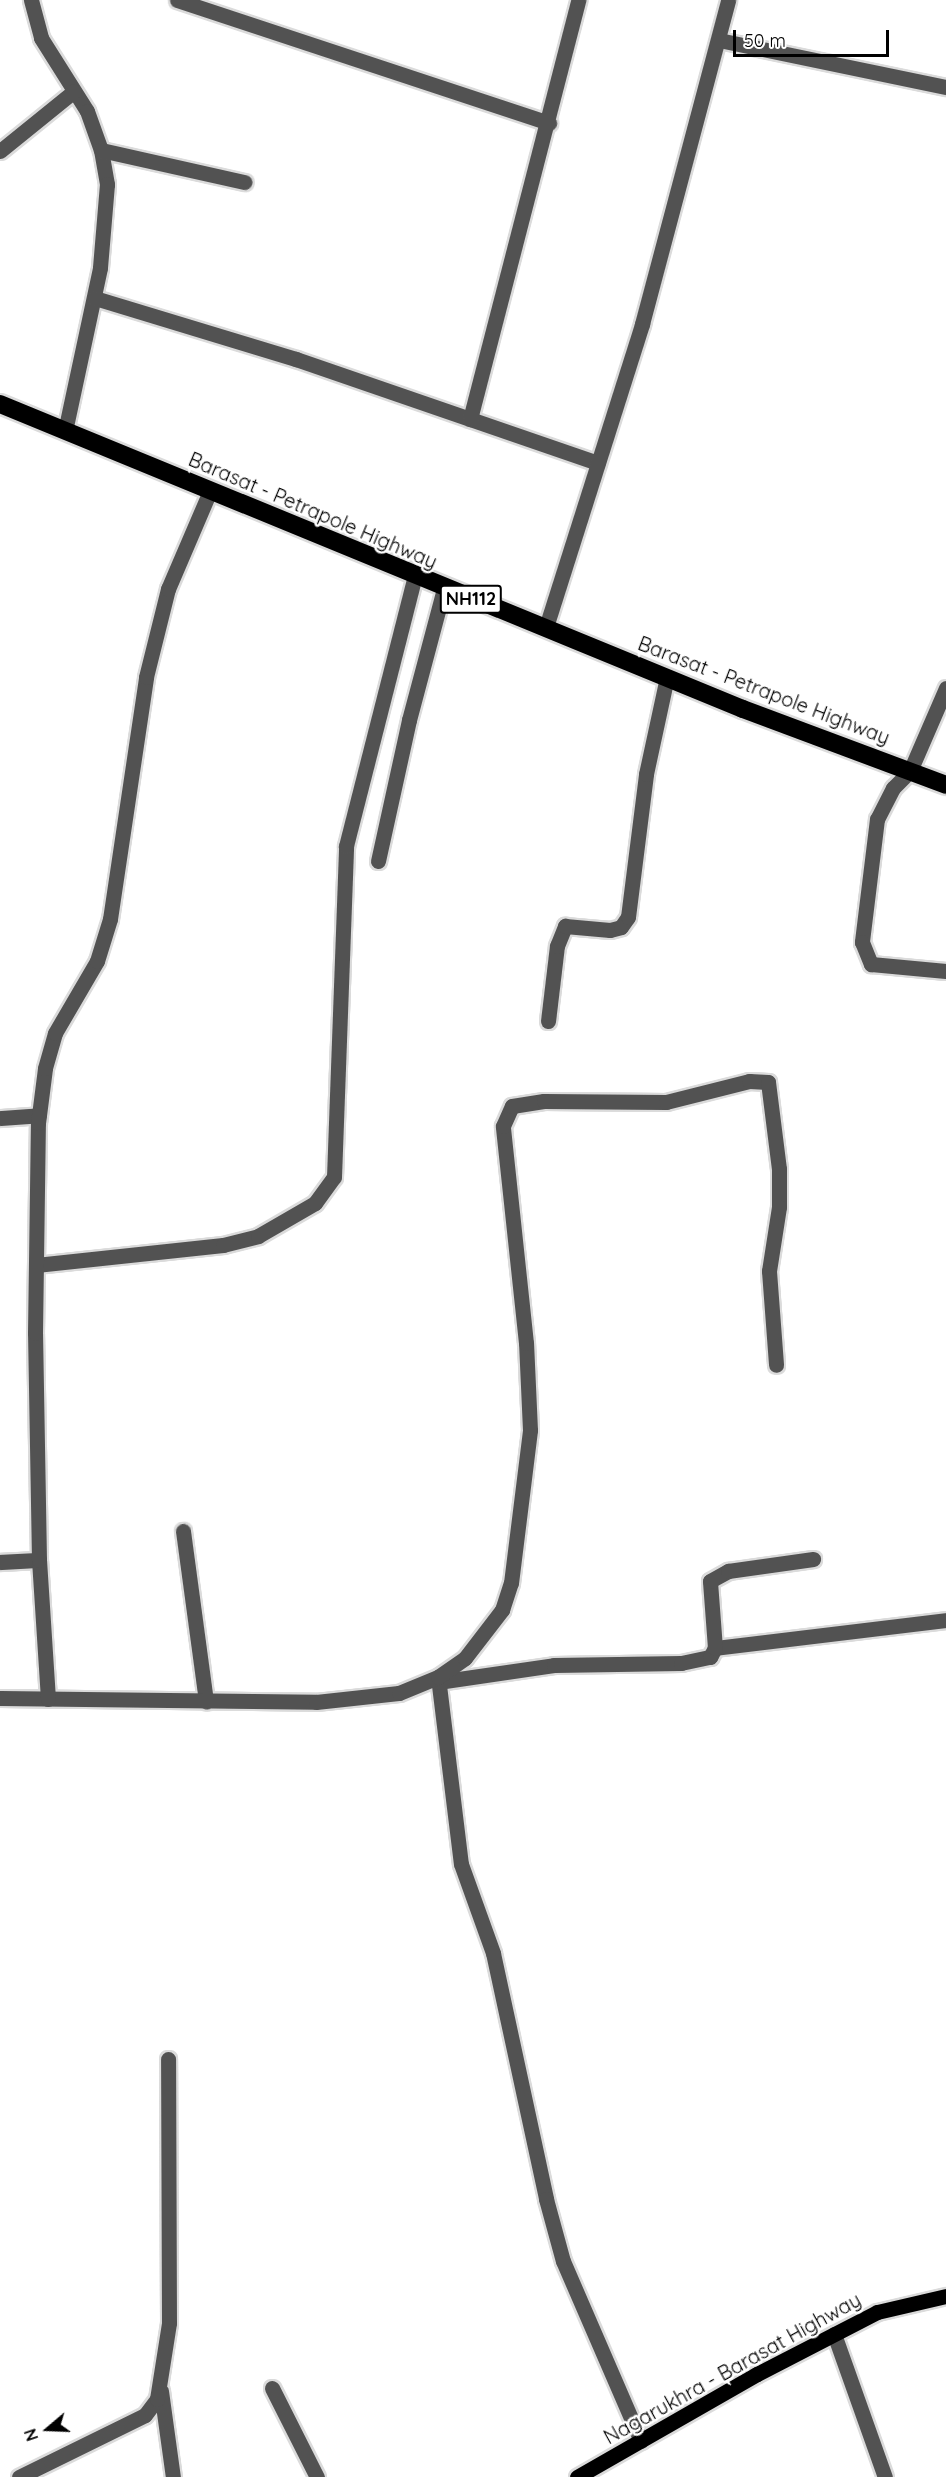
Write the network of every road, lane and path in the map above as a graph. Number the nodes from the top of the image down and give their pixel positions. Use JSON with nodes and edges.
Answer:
{"nodes":[{"id":1,"x":31,"y":0,"type":"edge"},
{"id":2,"x":177,"y":0,"type":"edge"},
{"id":3,"x":578,"y":0,"type":"edge"},
{"id":4,"x":728,"y":0,"type":"edge"},
{"id":5,"x":719,"y":40,"type":"junction"},
{"id":6,"x":946,"y":87,"type":"edge"},
{"id":7,"x":74,"y":91,"type":"junction"},
{"id":8,"x":549,"y":123,"type":"junction"},
{"id":9,"x":101,"y":150,"type":"junction"},
{"id":10,"x":0,"y":151,"type":"edge"},
{"id":11,"x":244,"y":182,"type":"dead end"},
{"id":12,"x":94,"y":298,"type":"junction"},
{"id":13,"x":0,"y":404,"type":"edge"},
{"id":14,"x":470,"y":419,"type":"junction"},
{"id":15,"x":65,"y":431,"type":"junction"},
{"id":16,"x":598,"y":463,"type":"junction"},
{"id":17,"x":210,"y":491,"type":"junction"},
{"id":18,"x":415,"y":576,"type":"junction"},
{"id":19,"x":444,"y":588,"type":"junction"},
{"id":20,"x":546,"y":627,"type":"junction"},
{"id":21,"x":667,"y":677,"type":"junction"},
{"id":22,"x":946,"y":688,"type":"edge"},
{"id":23,"x":910,"y":771,"type":"junction"},
{"id":24,"x":946,"y":784,"type":"edge"},
{"id":25,"x":378,"y":861,"type":"dead end"},
{"id":26,"x":946,"y":971,"type":"edge"},
{"id":27,"x":548,"y":1021,"type":"dead end"},
{"id":28,"x":39,"y":1115,"type":"junction"},
{"id":29,"x":0,"y":1118,"type":"edge"},
{"id":30,"x":36,"y":1264,"type":"junction"},
{"id":31,"x":776,"y":1365,"type":"dead end"},
{"id":32,"x":183,"y":1531,"type":"dead end"},
{"id":33,"x":813,"y":1559,"type":"dead end"},
{"id":34,"x":39,"y":1560,"type":"junction"},
{"id":35,"x":0,"y":1562,"type":"edge"},
{"id":36,"x":946,"y":1620,"type":"edge"},
{"id":37,"x":714,"y":1648,"type":"junction"},
{"id":38,"x":438,"y":1680,"type":"junction"},
{"id":39,"x":0,"y":1698,"type":"edge"},
{"id":40,"x":48,"y":1699,"type":"junction"},
{"id":41,"x":206,"y":1701,"type":"junction"},
{"id":42,"x":168,"y":2059,"type":"dead end"},
{"id":43,"x":946,"y":2296,"type":"edge"},
{"id":44,"x":834,"y":2334,"type":"junction"},
{"id":45,"x":160,"y":2387,"type":"junction"},
{"id":46,"x":272,"y":2388,"type":"dead end"},
{"id":47,"x":640,"y":2441,"type":"junction"},
{"id":48,"x":19,"y":2477,"type":"edge"},
{"id":49,"x":173,"y":2477,"type":"edge"},
{"id":50,"x":317,"y":2477,"type":"edge"},
{"id":51,"x":577,"y":2477,"type":"edge"},
{"id":52,"x":885,"y":2477,"type":"edge"}],
"edges":[{"from":1,"to":7,"type":"street"},
{"from":2,"to":8,"type":"street"},
{"from":3,"to":8,"type":"street"},
{"from":4,"to":5,"type":"street"},
{"from":5,"to":6,"type":"street"},
{"from":5,"to":16,"type":"street"},
{"from":7,"to":9,"type":"street"},
{"from":7,"to":10,"type":"street"},
{"from":8,"to":14,"type":"street"},
{"from":9,"to":11,"type":"street"},
{"from":9,"to":12,"type":"street"},
{"from":12,"to":14,"type":"street"},
{"from":12,"to":15,"type":"street"},
{"from":13,"to":15,"type":"highway","name":"Barasat - Petrapole Highway","number":"NH112"},
{"from":14,"to":16,"type":"street"},
{"from":15,"to":17,"type":"highway","name":"Barasat - Petrapole Highway","number":"NH112"},
{"from":16,"to":20,"type":"street"},
{"from":17,"to":18,"type":"highway","name":"Barasat - Petrapole Highway","number":"NH112"},
{"from":17,"to":28,"type":"street"},
{"from":18,"to":19,"type":"highway","name":"Barasat - Petrapole Highway","number":"NH112"},
{"from":18,"to":30,"type":"street"},
{"from":19,"to":20,"type":"highway","name":"Barasat - Petrapole Highway","number":"NH112"},
{"from":19,"to":25,"type":"street"},
{"from":20,"to":21,"type":"highway","name":"Barasat - Petrapole Highway","number":"NH112"},
{"from":21,"to":23,"type":"highway","name":"Barasat - Petrapole Highway","number":"NH112"},
{"from":21,"to":27,"type":"street"},
{"from":22,"to":23,"type":"street"},
{"from":23,"to":24,"type":"highway","name":"Barasat - Petrapole Highway","number":"NH112"},
{"from":23,"to":26,"type":"street"},
{"from":28,"to":29,"type":"street"},
{"from":28,"to":30,"type":"street"},
{"from":30,"to":34,"type":"street"},
{"from":31,"to":38,"type":"street"},
{"from":32,"to":41,"type":"street"},
{"from":33,"to":37,"type":"street"},
{"from":34,"to":35,"type":"street"},
{"from":34,"to":40,"type":"street"},
{"from":36,"to":37,"type":"street"},
{"from":37,"to":38,"type":"street"},
{"from":38,"to":41,"type":"street"},
{"from":38,"to":47,"type":"street"},
{"from":39,"to":40,"type":"street"},
{"from":40,"to":41,"type":"street"},
{"from":42,"to":45,"type":"street"},
{"from":43,"to":44,"type":"main road","name":"Nagarukhra - Barasat Highway"},
{"from":44,"to":47,"type":"main road","name":"Nagarukhra - Barasat Highway"},
{"from":44,"to":52,"type":"street"},
{"from":45,"to":48,"type":"street"},
{"from":45,"to":49,"type":"street"},
{"from":46,"to":50,"type":"street"},
{"from":47,"to":51,"type":"main road","name":"Nagarukhra - Barasat Highway"}]}
